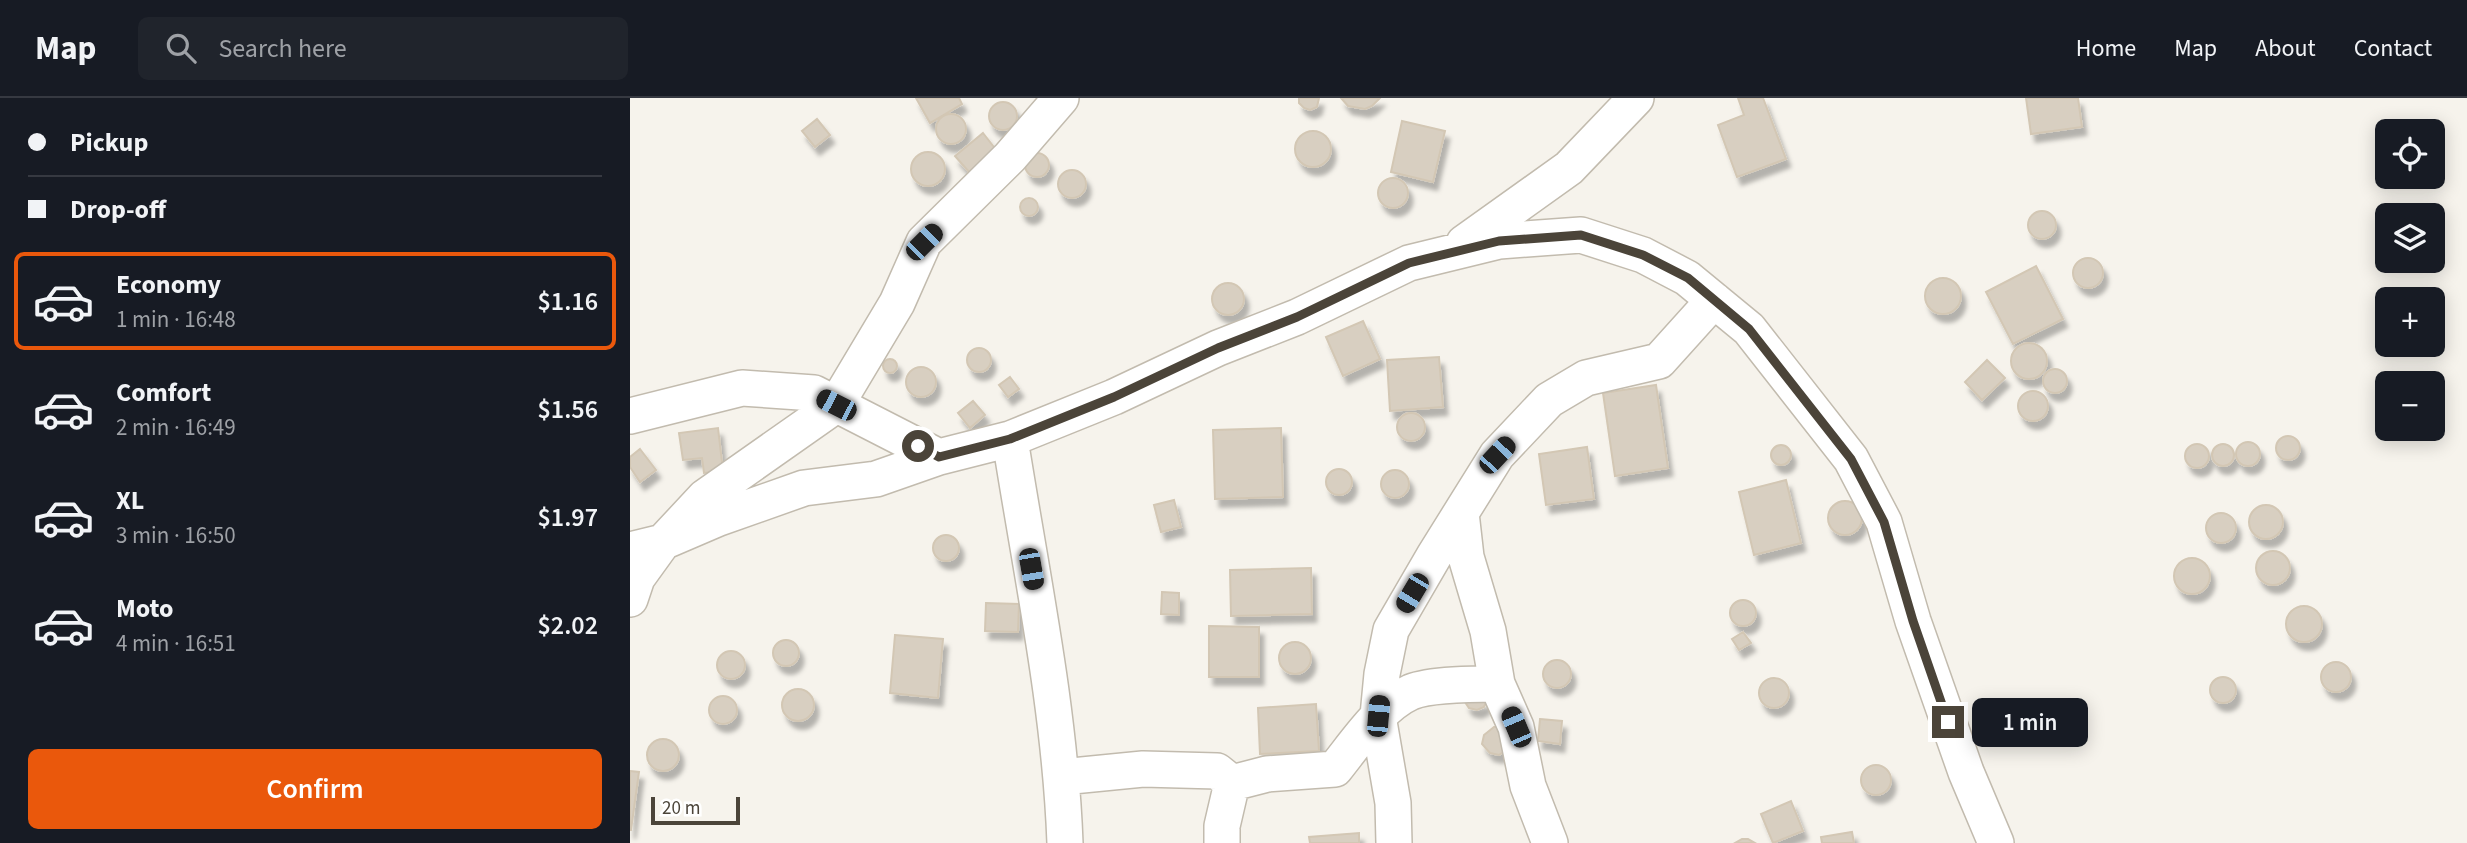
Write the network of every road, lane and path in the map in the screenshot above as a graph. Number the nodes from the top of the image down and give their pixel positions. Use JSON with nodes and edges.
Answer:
{"nodes":[{"id":1,"x":1061,"y":98,"type":"edge"},
{"id":2,"x":1636,"y":98,"type":"edge"},
{"id":3,"x":1450,"y":253,"type":"junction"},
{"id":4,"x":1714,"y":300,"type":"junction"},
{"id":5,"x":836,"y":405,"type":"junction"},
{"id":6,"x":630,"y":416,"type":"edge"},
{"id":7,"x":1010,"y":439,"type":"junction"},
{"id":8,"x":939,"y":457,"type":"junction"},
{"id":9,"x":1461,"y":513,"type":"junction"},
{"id":10,"x":646,"y":546,"type":"edge"},
{"id":11,"x":630,"y":599,"type":"edge"},
{"id":12,"x":1497,"y":684,"type":"junction"},
{"id":13,"x":1378,"y":716,"type":"junction"},
{"id":14,"x":1062,"y":777,"type":"junction"},
{"id":15,"x":1232,"y":783,"type":"junction"},
{"id":16,"x":1065,"y":843,"type":"edge"},
{"id":17,"x":1222,"y":843,"type":"edge"},
{"id":18,"x":1394,"y":843,"type":"edge"},
{"id":19,"x":1550,"y":843,"type":"edge"},
{"id":20,"x":1996,"y":843,"type":"edge"}],
"edges":[{"from":1,"to":5,"type":"street"},
{"from":2,"to":3,"type":"street"},
{"from":3,"to":4,"type":"street"},
{"from":3,"to":7,"type":"street"},
{"from":4,"to":9,"type":"street"},
{"from":4,"to":20,"type":"street"},
{"from":5,"to":6,"type":"street"},
{"from":5,"to":8,"type":"street"},
{"from":5,"to":10,"type":"street"},
{"from":7,"to":8,"type":"street"},
{"from":7,"to":14,"type":"street"},
{"from":8,"to":10,"type":"street"},
{"from":9,"to":12,"type":"street"},
{"from":9,"to":13,"type":"street"},
{"from":10,"to":11,"type":"street"},
{"from":12,"to":13,"type":"street"},
{"from":12,"to":19,"type":"street"},
{"from":13,"to":15,"type":"street"},
{"from":13,"to":18,"type":"street"},
{"from":14,"to":15,"type":"street"},
{"from":14,"to":16,"type":"street"},
{"from":15,"to":17,"type":"street"}]}
